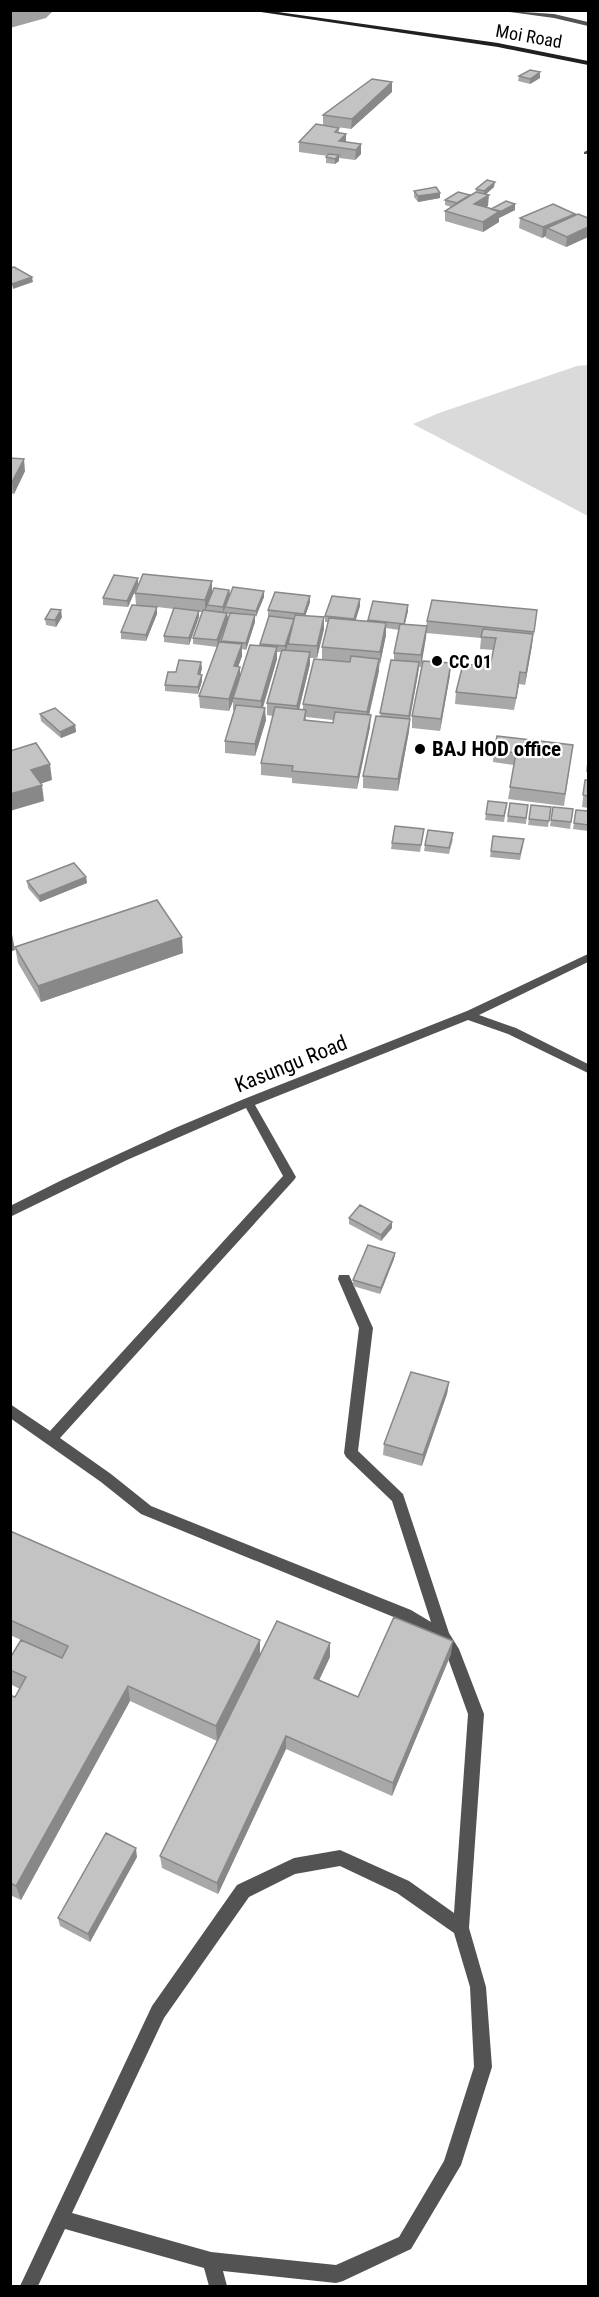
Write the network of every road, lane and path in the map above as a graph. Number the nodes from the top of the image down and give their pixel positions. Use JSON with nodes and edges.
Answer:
{"nodes":[{"id":1,"x":249,"y":10,"type":"edge"},
{"id":2,"x":496,"y":10,"type":"edge"},
{"id":3,"x":588,"y":24,"type":"edge"},
{"id":4,"x":588,"y":63,"type":"edge"},
{"id":5,"x":588,"y":958,"type":"edge"},
{"id":6,"x":467,"y":1016,"type":"junction"},
{"id":7,"x":588,"y":1069,"type":"edge"},
{"id":8,"x":248,"y":1101,"type":"junction"},
{"id":9,"x":10,"y":1212,"type":"edge"},
{"id":10,"x":344,"y":1278,"type":"dead end"},
{"id":11,"x":10,"y":1410,"type":"edge"},
{"id":12,"x":51,"y":1439,"type":"junction"},
{"id":13,"x":443,"y":1637,"type":"junction"},
{"id":14,"x":461,"y":1928,"type":"junction"},
{"id":15,"x":60,"y":2219,"type":"junction"},
{"id":16,"x":211,"y":2261,"type":"junction"},
{"id":17,"x":29,"y":2286,"type":"edge"},
{"id":18,"x":218,"y":2286,"type":"edge"}],
"edges":[{"from":1,"to":4,"type":"main road","name":"Moi Road"},
{"from":2,"to":3,"type":"street"},
{"from":5,"to":6,"type":"street","name":"Kasungu Road"},
{"from":6,"to":7,"type":"street"},
{"from":6,"to":8,"type":"street","name":"Kasungu Road"},
{"from":8,"to":9,"type":"street","name":"Kasungu Road"},
{"from":8,"to":12,"type":"street"},
{"from":10,"to":13,"type":"street"},
{"from":11,"to":12,"type":"street"},
{"from":12,"to":13,"type":"street"},
{"from":13,"to":14,"type":"street"},
{"from":14,"to":15,"type":"street"},
{"from":14,"to":16,"type":"street"},
{"from":15,"to":16,"type":"street"},
{"from":15,"to":17,"type":"street"},
{"from":16,"to":18,"type":"street"}]}
